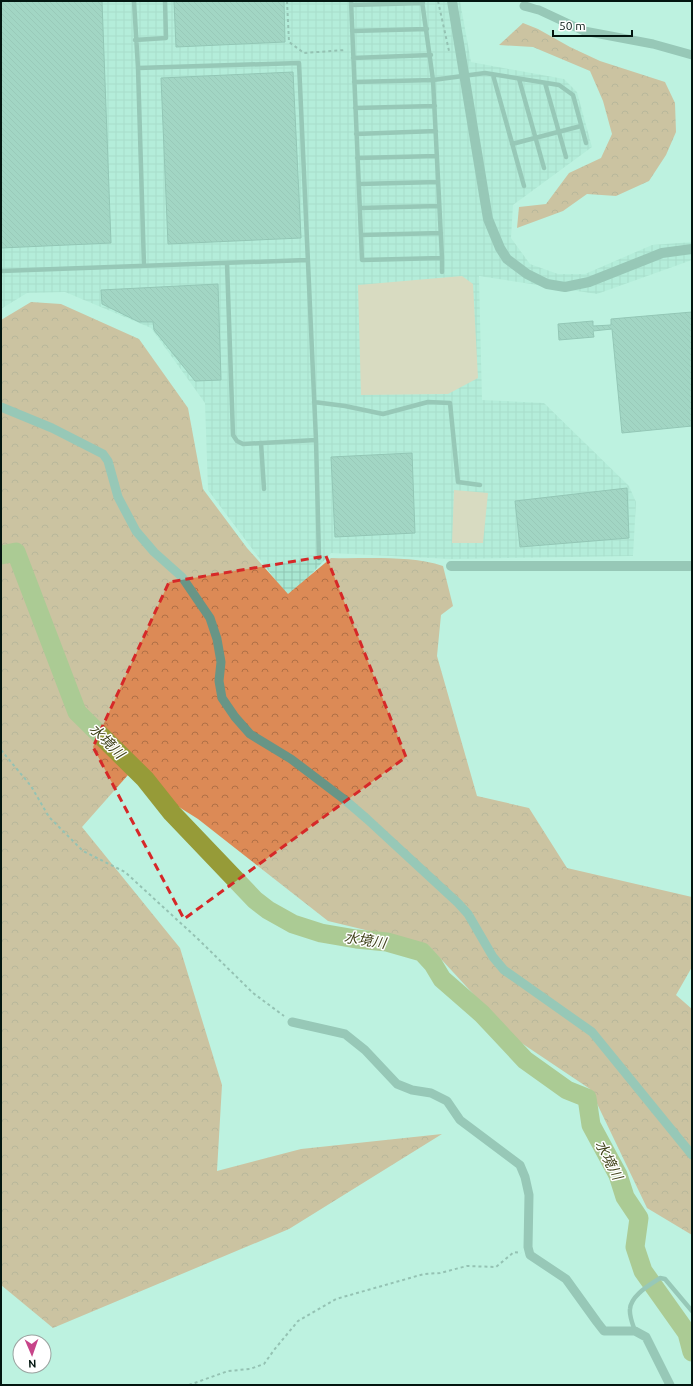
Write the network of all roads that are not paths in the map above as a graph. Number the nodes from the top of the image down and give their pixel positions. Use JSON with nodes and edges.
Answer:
{"nodes":[{"id":1,"x":134,"y":1,"type":"edge"},
{"id":2,"x":165,"y":1,"type":"edge"},
{"id":3,"x":452,"y":1,"type":"edge"},
{"id":4,"x":422,"y":2,"type":"edge"},
{"id":5,"x":351,"y":3,"type":"edge"},
{"id":6,"x":524,"y":6,"type":"dead end"},
{"id":7,"x":427,"y":29,"type":"junction"},
{"id":8,"x":352,"y":31,"type":"junction"},
{"id":9,"x":135,"y":40,"type":"junction"},
{"id":10,"x":431,"y":55,"type":"junction"},
{"id":11,"x":692,"y":55,"type":"edge"},
{"id":12,"x":353,"y":58,"type":"junction"},
{"id":13,"x":138,"y":68,"type":"junction"},
{"id":14,"x":493,"y":75,"type":"junction"},
{"id":15,"x":464,"y":76,"type":"junction"},
{"id":16,"x":519,"y":79,"type":"junction"},
{"id":17,"x":434,"y":80,"type":"junction"},
{"id":18,"x":354,"y":82,"type":"junction"},
{"id":19,"x":544,"y":83,"type":"junction"},
{"id":20,"x":435,"y":106,"type":"junction"},
{"id":21,"x":355,"y":108,"type":"junction"},
{"id":22,"x":581,"y":126,"type":"junction"},
{"id":23,"x":436,"y":131,"type":"junction"},
{"id":24,"x":558,"y":132,"type":"junction"},
{"id":25,"x":356,"y":134,"type":"junction"},
{"id":26,"x":535,"y":138,"type":"junction"},
{"id":27,"x":586,"y":143,"type":"dead end"},
{"id":28,"x":512,"y":144,"type":"junction"},
{"id":29,"x":437,"y":156,"type":"junction"},
{"id":30,"x":566,"y":157,"type":"dead end"},
{"id":31,"x":358,"y":158,"type":"junction"},
{"id":32,"x":544,"y":168,"type":"dead end"},
{"id":33,"x":438,"y":182,"type":"junction"},
{"id":34,"x":359,"y":184,"type":"junction"},
{"id":35,"x":524,"y":186,"type":"dead end"},
{"id":36,"x":439,"y":206,"type":"junction"},
{"id":37,"x":360,"y":208,"type":"junction"},
{"id":38,"x":441,"y":233,"type":"junction"},
{"id":39,"x":361,"y":236,"type":"junction"},
{"id":40,"x":692,"y":249,"type":"edge"},
{"id":41,"x":442,"y":258,"type":"junction"},
{"id":42,"x":307,"y":260,"type":"junction"},
{"id":43,"x":227,"y":263,"type":"junction"},
{"id":44,"x":144,"y":266,"type":"junction"},
{"id":45,"x":1,"y":271,"type":"edge"},
{"id":46,"x":442,"y":272,"type":"dead end"},
{"id":47,"x":314,"y":402,"type":"junction"},
{"id":48,"x":1,"y":407,"type":"edge"},
{"id":49,"x":316,"y":440,"type":"junction"},
{"id":50,"x":261,"y":443,"type":"junction"},
{"id":51,"x":480,"y":485,"type":"dead end"},
{"id":52,"x":264,"y":489,"type":"dead end"},
{"id":53,"x":319,"y":558,"type":"dead end"},
{"id":54,"x":451,"y":566,"type":"dead end"},
{"id":55,"x":692,"y":566,"type":"edge"},
{"id":56,"x":292,"y":1022,"type":"road end"},
{"id":57,"x":692,"y":1154,"type":"edge"},
{"id":58,"x":692,"y":1311,"type":"edge"},
{"id":59,"x":635,"y":1332,"type":"junction"},
{"id":60,"x":670,"y":1385,"type":"edge"}],
"edges":[{"from":1,"to":9,"type":"lane"},
{"from":2,"to":9,"type":"lane"},
{"from":3,"to":15,"type":"street"},
{"from":4,"to":5,"type":"lane"},
{"from":4,"to":7,"type":"lane"},
{"from":5,"to":8,"type":"lane"},
{"from":6,"to":11,"type":"street"},
{"from":7,"to":8,"type":"lane"},
{"from":7,"to":10,"type":"lane"},
{"from":8,"to":12,"type":"lane"},
{"from":9,"to":13,"type":"lane"},
{"from":10,"to":12,"type":"lane"},
{"from":10,"to":17,"type":"lane"},
{"from":12,"to":18,"type":"lane"},
{"from":13,"to":42,"type":"lane"},
{"from":13,"to":44,"type":"lane"},
{"from":14,"to":15,"type":"lane"},
{"from":14,"to":16,"type":"lane"},
{"from":14,"to":28,"type":"lane"},
{"from":15,"to":17,"type":"lane"},
{"from":15,"to":40,"type":"street"},
{"from":16,"to":19,"type":"lane"},
{"from":16,"to":26,"type":"lane"},
{"from":17,"to":18,"type":"lane"},
{"from":17,"to":20,"type":"lane"},
{"from":18,"to":21,"type":"lane"},
{"from":19,"to":22,"type":"lane"},
{"from":19,"to":24,"type":"lane"},
{"from":20,"to":21,"type":"lane"},
{"from":20,"to":23,"type":"lane"},
{"from":21,"to":25,"type":"lane"},
{"from":22,"to":24,"type":"lane"},
{"from":22,"to":27,"type":"lane"},
{"from":23,"to":25,"type":"lane"},
{"from":23,"to":29,"type":"lane"},
{"from":24,"to":26,"type":"lane"},
{"from":24,"to":30,"type":"lane"},
{"from":25,"to":31,"type":"lane"},
{"from":26,"to":28,"type":"lane"},
{"from":26,"to":32,"type":"lane"},
{"from":28,"to":35,"type":"lane"},
{"from":29,"to":31,"type":"lane"},
{"from":29,"to":33,"type":"lane"},
{"from":31,"to":34,"type":"lane"},
{"from":33,"to":34,"type":"lane"},
{"from":33,"to":36,"type":"lane"},
{"from":34,"to":37,"type":"lane"},
{"from":36,"to":37,"type":"lane"},
{"from":36,"to":38,"type":"lane"},
{"from":37,"to":39,"type":"lane"},
{"from":38,"to":39,"type":"lane"},
{"from":38,"to":41,"type":"lane"},
{"from":39,"to":41,"type":"lane"},
{"from":41,"to":46,"type":"lane"},
{"from":42,"to":43,"type":"lane"},
{"from":42,"to":47,"type":"lane"},
{"from":43,"to":44,"type":"lane"},
{"from":43,"to":50,"type":"lane"},
{"from":44,"to":45,"type":"lane"},
{"from":47,"to":49,"type":"lane"},
{"from":47,"to":51,"type":"lane"},
{"from":48,"to":57,"type":"street"},
{"from":49,"to":50,"type":"lane"},
{"from":49,"to":53,"type":"lane"},
{"from":50,"to":52,"type":"lane"},
{"from":54,"to":55,"type":"street"},
{"from":56,"to":59,"type":"street"},
{"from":58,"to":59,"type":"lane"},
{"from":59,"to":60,"type":"street"}]}
